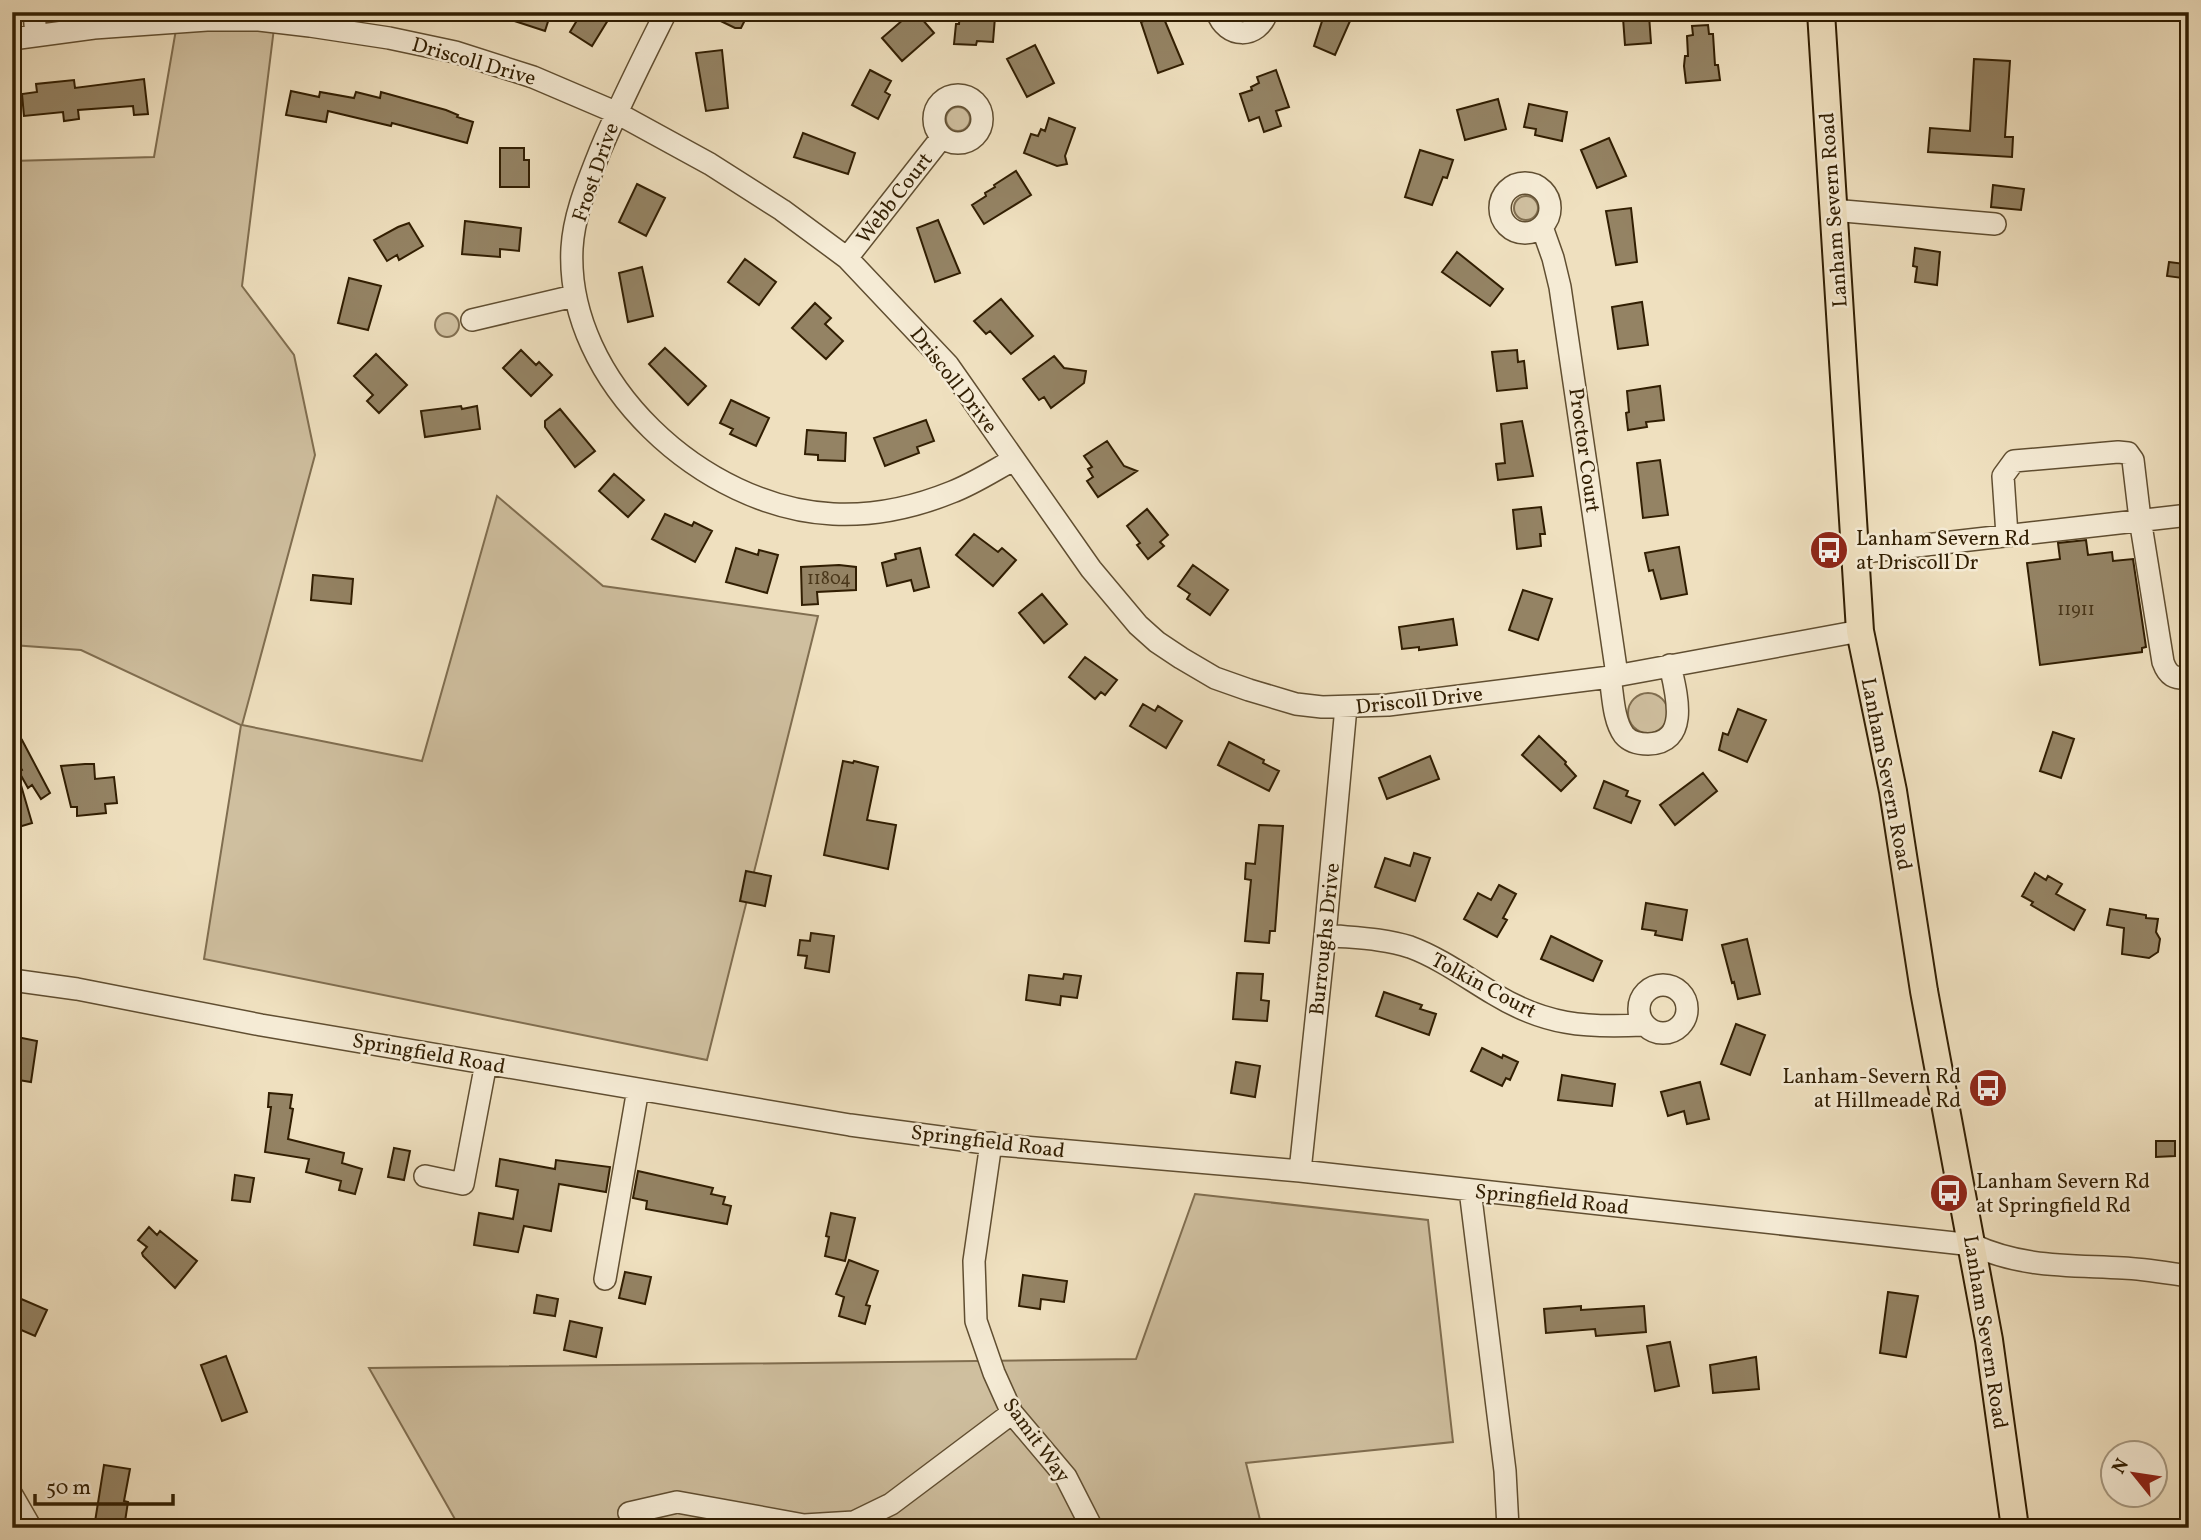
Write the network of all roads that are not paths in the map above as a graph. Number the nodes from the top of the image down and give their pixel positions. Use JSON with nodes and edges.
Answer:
{"nodes":[{"id":1,"x":34,"y":12,"type":"edge"},
{"id":2,"x":666,"y":12,"type":"edge"},
{"id":3,"x":1217,"y":12,"type":"edge"},
{"id":4,"x":1267,"y":12,"type":"edge"},
{"id":5,"x":1821,"y":12,"type":"edge"},
{"id":6,"x":36,"y":36,"type":"junction"},
{"id":7,"x":12,"y":39,"type":"edge"},
{"id":8,"x":615,"y":112,"type":"junction"},
{"id":9,"x":942,"y":137,"type":"dead end"},
{"id":10,"x":1832,"y":210,"type":"junction"},
{"id":11,"x":1996,"y":224,"type":"dead end"},
{"id":12,"x":1542,"y":227,"type":"dead end"},
{"id":13,"x":847,"y":258,"type":"junction"},
{"id":14,"x":575,"y":296,"type":"junction"},
{"id":15,"x":472,"y":320,"type":"dead end"},
{"id":16,"x":1013,"y":460,"type":"junction"},
{"id":17,"x":2189,"y":515,"type":"edge"},
{"id":18,"x":2140,"y":519,"type":"junction"},
{"id":19,"x":2007,"y":535,"type":"junction"},
{"id":20,"x":1855,"y":553,"type":"junction"},
{"id":21,"x":1860,"y":631,"type":"junction"},
{"id":22,"x":1670,"y":666,"type":"junction"},
{"id":23,"x":1613,"y":676,"type":"junction"},
{"id":24,"x":2189,"y":678,"type":"edge"},
{"id":25,"x":1346,"y":707,"type":"junction"},
{"id":26,"x":1325,"y":935,"type":"junction"},
{"id":27,"x":12,"y":981,"type":"edge"},
{"id":28,"x":1643,"y":1025,"type":"dead end"},
{"id":29,"x":486,"y":1063,"type":"junction"},
{"id":30,"x":639,"y":1089,"type":"junction"},
{"id":31,"x":991,"y":1143,"type":"junction"},
{"id":32,"x":1300,"y":1171,"type":"junction"},
{"id":33,"x":425,"y":1176,"type":"dead end"},
{"id":34,"x":1470,"y":1190,"type":"junction"},
{"id":35,"x":1973,"y":1245,"type":"junction"},
{"id":36,"x":2189,"y":1276,"type":"edge"},
{"id":37,"x":605,"y":1279,"type":"dead end"},
{"id":38,"x":1012,"y":1413,"type":"junction"},
{"id":39,"x":12,"y":1494,"type":"edge"},
{"id":40,"x":629,"y":1513,"type":"dead end"},
{"id":41,"x":31,"y":1528,"type":"edge"},
{"id":42,"x":1092,"y":1528,"type":"edge"},
{"id":43,"x":1508,"y":1528,"type":"edge"},
{"id":44,"x":2015,"y":1528,"type":"edge"}],
"edges":[{"from":1,"to":6,"type":"street"},
{"from":2,"to":8,"type":"street","name":"Frost Drive"},
{"from":3,"to":4,"type":"street"},
{"from":5,"to":10,"type":"main road","name":"Lanham Severn Road"},
{"from":6,"to":7,"type":"street","name":"Driscoll Drive"},
{"from":6,"to":8,"type":"street","name":"Driscoll Drive"},
{"from":8,"to":13,"type":"street","name":"Driscoll Drive"},
{"from":8,"to":14,"type":"street","name":"Frost Drive"},
{"from":9,"to":13,"type":"street","name":"Webb Court"},
{"from":10,"to":11,"type":"street"},
{"from":10,"to":20,"type":"main road","name":"Lanham Severn Road"},
{"from":12,"to":23,"type":"street","name":"Proctor Court"},
{"from":13,"to":16,"type":"street","name":"Driscoll Drive"},
{"from":14,"to":15,"type":"street"},
{"from":14,"to":16,"type":"street","name":"Frost Drive"},
{"from":16,"to":25,"type":"street","name":"Driscoll Drive"},
{"from":17,"to":18,"type":"street"},
{"from":18,"to":19,"type":"street"},
{"from":18,"to":19,"type":"street"},
{"from":18,"to":24,"type":"street"},
{"from":19,"to":20,"type":"street"},
{"from":20,"to":21,"type":"main road","name":"Lanham Severn Road"},
{"from":21,"to":22,"type":"street","name":"Driscoll Drive"},
{"from":21,"to":35,"type":"main road","name":"Lanham Severn Road"},
{"from":22,"to":23,"type":"street","name":"Driscoll Drive"},
{"from":22,"to":23,"type":"street"},
{"from":23,"to":25,"type":"street","name":"Driscoll Drive"},
{"from":25,"to":26,"type":"street","name":"Burroughs Drive"},
{"from":26,"to":28,"type":"street","name":"Tolkin Court"},
{"from":26,"to":32,"type":"street","name":"Burroughs Drive"},
{"from":27,"to":29,"type":"street","name":"Springfield Road"},
{"from":29,"to":30,"type":"street","name":"Springfield Road"},
{"from":29,"to":33,"type":"street"},
{"from":30,"to":31,"type":"street","name":"Springfield Road"},
{"from":30,"to":37,"type":"street"},
{"from":31,"to":32,"type":"street","name":"Springfield Road"},
{"from":31,"to":38,"type":"street","name":"Samit Way"},
{"from":32,"to":34,"type":"street","name":"Springfield Road"},
{"from":34,"to":35,"type":"street","name":"Springfield Road"},
{"from":34,"to":43,"type":"street"},
{"from":35,"to":36,"type":"street","name":"Springfield Road"},
{"from":35,"to":44,"type":"main road","name":"Lanham Severn Road"},
{"from":38,"to":40,"type":"street"},
{"from":38,"to":42,"type":"street","name":"Samit Way"},
{"from":39,"to":41,"type":"street"}]}
